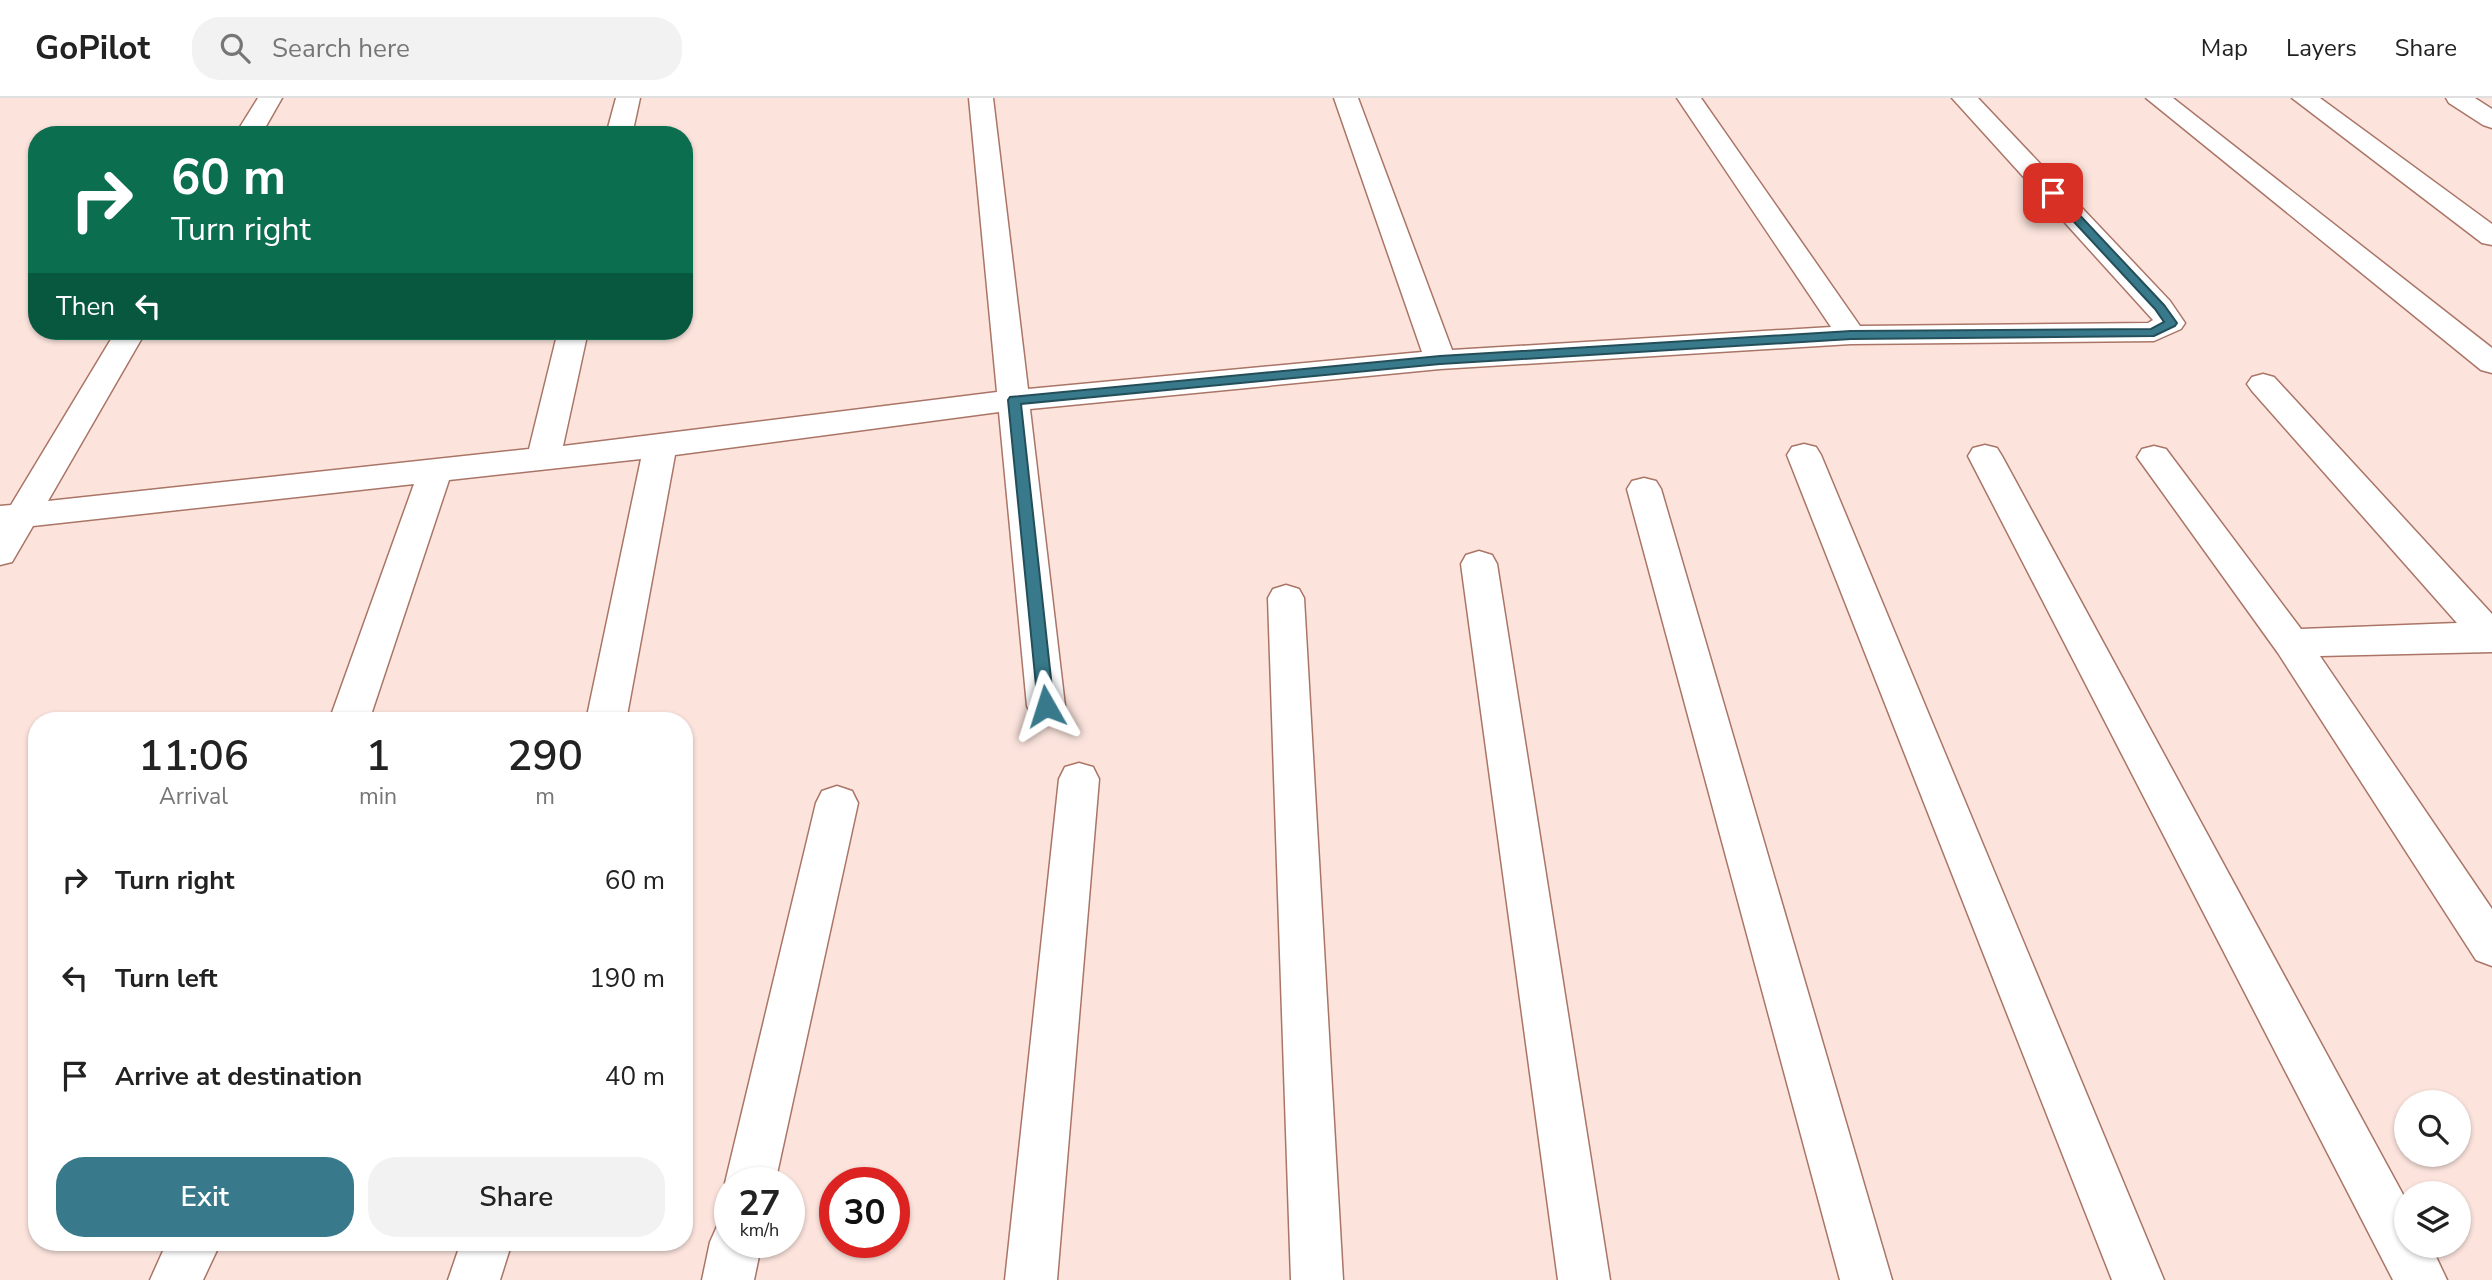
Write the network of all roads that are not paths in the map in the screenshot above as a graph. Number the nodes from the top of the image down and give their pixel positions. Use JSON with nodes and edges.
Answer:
{"nodes":[{"id":1,"x":270,"y":98,"type":"edge"},
{"id":2,"x":628,"y":98,"type":"edge"},
{"id":3,"x":981,"y":98,"type":"edge"},
{"id":4,"x":1346,"y":98,"type":"edge"},
{"id":5,"x":1689,"y":98,"type":"edge"},
{"id":6,"x":1964,"y":98,"type":"edge"},
{"id":7,"x":2158,"y":98,"type":"edge"},
{"id":8,"x":2304,"y":98,"type":"edge"},
{"id":9,"x":2458,"y":98,"type":"edge"},
{"id":10,"x":2492,"y":120,"type":"edge"},
{"id":11,"x":253,"y":126,"type":"edge"},
{"id":12,"x":621,"y":126,"type":"edge"},
{"id":13,"x":2492,"y":237,"type":"edge"},
{"id":14,"x":1851,"y":335,"type":"junction"},
{"id":15,"x":125,"y":340,"type":"edge"},
{"id":16,"x":571,"y":340,"type":"edge"},
{"id":17,"x":1440,"y":360,"type":"junction"},
{"id":18,"x":2492,"y":363,"type":"edge"},
{"id":19,"x":2263,"y":384,"type":"dead end"},
{"id":20,"x":1014,"y":400,"type":"junction"},
{"id":21,"x":660,"y":446,"type":"junction"},
{"id":22,"x":1804,"y":455,"type":"dead end"},
{"id":23,"x":1985,"y":456,"type":"dead end"},
{"id":24,"x":2154,"y":457,"type":"dead end"},
{"id":25,"x":543,"y":459,"type":"junction"},
{"id":26,"x":436,"y":470,"type":"junction"},
{"id":27,"x":1644,"y":489,"type":"dead end"},
{"id":28,"x":10,"y":517,"type":"edge"},
{"id":29,"x":0,"y":553,"type":"edge"},
{"id":30,"x":1479,"y":564,"type":"dead end"},
{"id":31,"x":1286,"y":598,"type":"dead end"},
{"id":32,"x":2491,"y":637,"type":"edge"},
{"id":33,"x":2291,"y":643,"type":"junction"},
{"id":34,"x":1046,"y":706,"type":"dead end"},
{"id":35,"x":352,"y":712,"type":"edge"},
{"id":36,"x":608,"y":712,"type":"edge"},
{"id":37,"x":1079,"y":779,"type":"dead end"},
{"id":38,"x":837,"y":803,"type":"dead end"},
{"id":39,"x":2492,"y":946,"type":"edge"},
{"id":40,"x":754,"y":1167,"type":"edge"},
{"id":41,"x":484,"y":1251,"type":"edge"},
{"id":42,"x":733,"y":1258,"type":"edge"},
{"id":43,"x":474,"y":1280,"type":"edge"},
{"id":44,"x":728,"y":1280,"type":"edge"},
{"id":45,"x":1031,"y":1280,"type":"edge"},
{"id":46,"x":1317,"y":1280,"type":"edge"},
{"id":47,"x":1584,"y":1280,"type":"edge"},
{"id":48,"x":1866,"y":1280,"type":"edge"},
{"id":49,"x":2138,"y":1280,"type":"edge"},
{"id":50,"x":2421,"y":1280,"type":"edge"}],
"edges":[{"from":1,"to":11,"type":"street"},
{"from":2,"to":12,"type":"street"},
{"from":3,"to":20,"type":"street"},
{"from":4,"to":17,"type":"street"},
{"from":5,"to":14,"type":"street"},
{"from":6,"to":14,"type":"street"},
{"from":7,"to":18,"type":"street"},
{"from":8,"to":13,"type":"street"},
{"from":9,"to":10,"type":"street"},
{"from":14,"to":17,"type":"street"},
{"from":15,"to":28,"type":"street"},
{"from":16,"to":25,"type":"street"},
{"from":17,"to":20,"type":"street"},
{"from":19,"to":32,"type":"street"},
{"from":20,"to":21,"type":"street"},
{"from":20,"to":34,"type":"street"},
{"from":21,"to":25,"type":"street"},
{"from":21,"to":36,"type":"street"},
{"from":22,"to":49,"type":"street"},
{"from":23,"to":50,"type":"street"},
{"from":24,"to":33,"type":"street"},
{"from":25,"to":26,"type":"street"},
{"from":26,"to":28,"type":"street"},
{"from":26,"to":35,"type":"street"},
{"from":27,"to":48,"type":"street"},
{"from":28,"to":29,"type":"street"},
{"from":30,"to":47,"type":"street"},
{"from":31,"to":46,"type":"street"},
{"from":32,"to":33,"type":"street"},
{"from":33,"to":39,"type":"street"},
{"from":37,"to":45,"type":"street"},
{"from":38,"to":40,"type":"street"},
{"from":41,"to":43,"type":"street"},
{"from":42,"to":44,"type":"street"}]}
